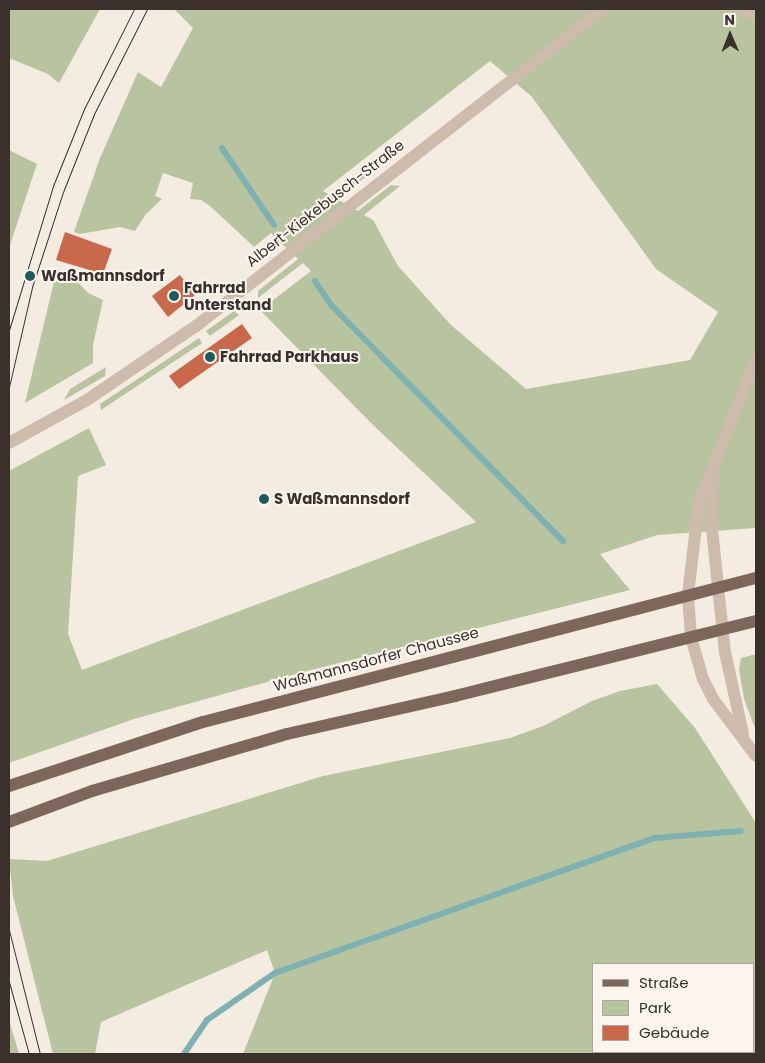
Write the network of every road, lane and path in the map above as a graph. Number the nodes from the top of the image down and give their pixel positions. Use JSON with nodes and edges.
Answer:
{"nodes":[{"id":1,"x":603,"y":9,"type":"edge"},
{"id":2,"x":741,"y":9,"type":"edge"},
{"id":3,"x":756,"y":15,"type":"edge"},
{"id":4,"x":756,"y":358,"type":"edge"},
{"id":5,"x":9,"y":443,"type":"edge"},
{"id":6,"x":713,"y":470,"type":"junction"},
{"id":7,"x":756,"y":578,"type":"edge"},
{"id":8,"x":719,"y":587,"type":"junction"},
{"id":9,"x":688,"y":595,"type":"junction"},
{"id":10,"x":756,"y":621,"type":"edge"},
{"id":11,"x":723,"y":630,"type":"junction"},
{"id":12,"x":691,"y":638,"type":"junction"},
{"id":13,"x":744,"y":736,"type":"junction"},
{"id":14,"x":756,"y":756,"type":"edge"},
{"id":15,"x":9,"y":786,"type":"edge"},
{"id":16,"x":9,"y":822,"type":"edge"}],
"edges":[{"from":1,"to":5,"type":"street","name":"Albert-Kiekebusch-Straße"},
{"from":2,"to":3,"type":"street"},
{"from":4,"to":6,"type":"street"},
{"from":6,"to":8,"type":"street"},
{"from":6,"to":9,"type":"street"},
{"from":7,"to":8,"type":"main road","name":"Waßmannsdorfer Chaussee"},
{"from":8,"to":9,"type":"main road","name":"Waßmannsdorfer Chaussee"},
{"from":8,"to":11,"type":"street"},
{"from":9,"to":12,"type":"street"},
{"from":9,"to":15,"type":"main road","name":"Waßmannsdorfer Chaussee"},
{"from":10,"to":11,"type":"main road"},
{"from":11,"to":12,"type":"main road"},
{"from":11,"to":13,"type":"street"},
{"from":12,"to":13,"type":"street"},
{"from":12,"to":16,"type":"main road"},
{"from":13,"to":14,"type":"street"}]}
